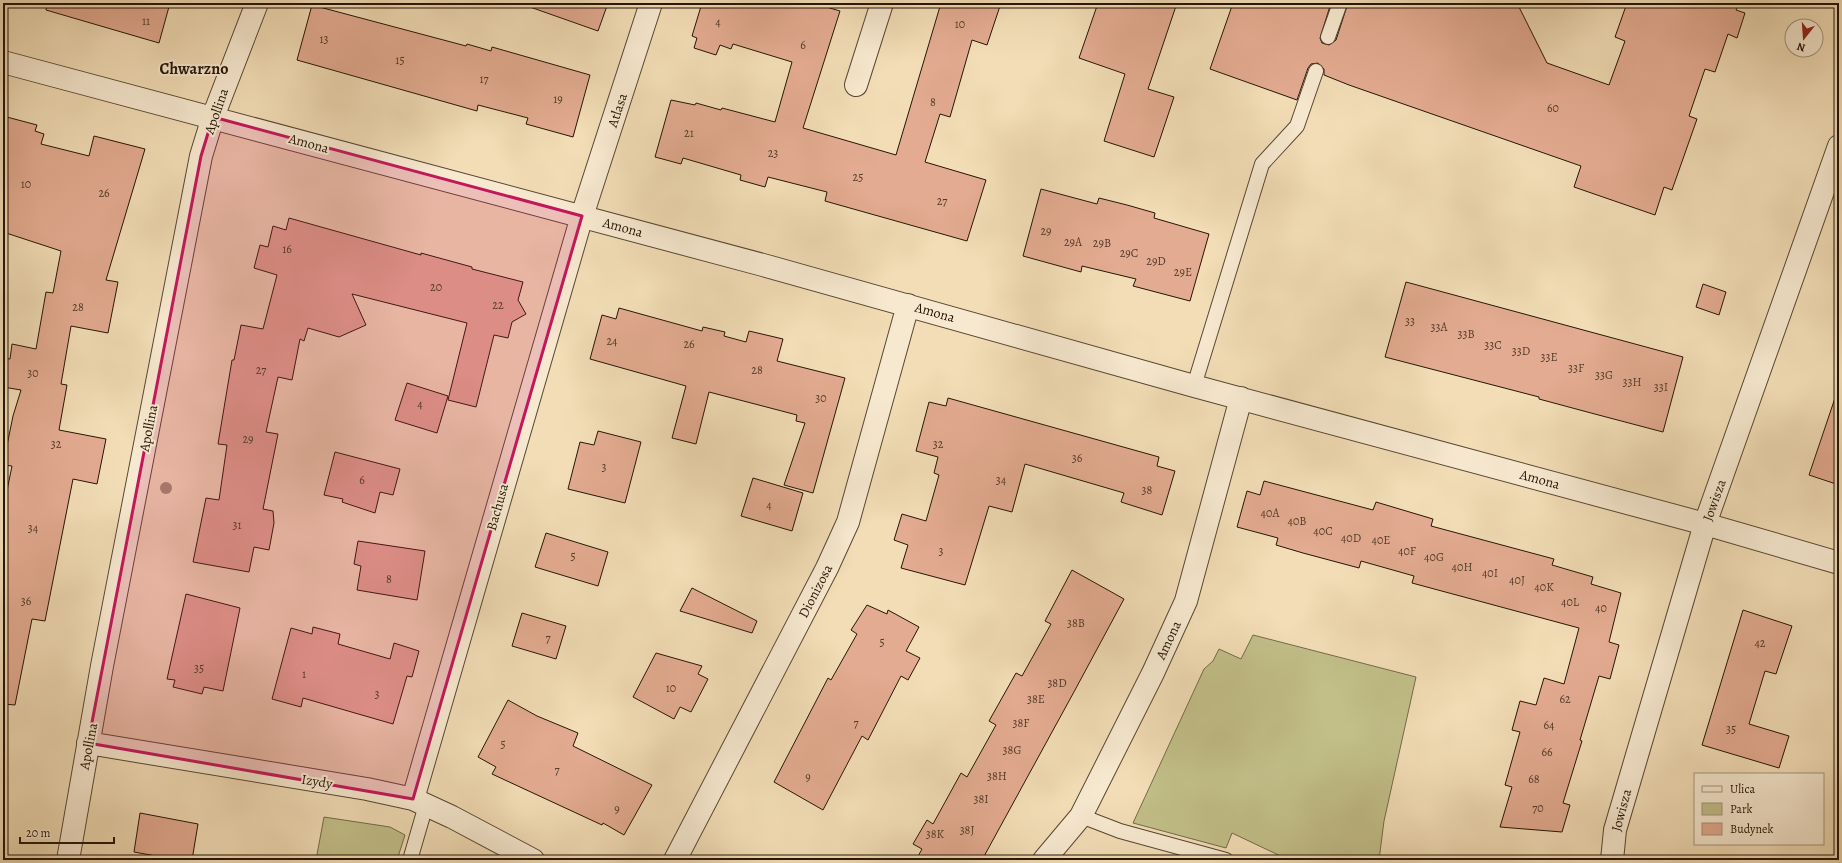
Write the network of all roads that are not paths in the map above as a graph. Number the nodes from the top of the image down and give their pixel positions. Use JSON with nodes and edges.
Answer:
{"nodes":[{"id":1,"x":257,"y":3,"type":"edge"},
{"id":2,"x":651,"y":3,"type":"edge"},
{"id":3,"x":882,"y":3,"type":"edge"},
{"id":4,"x":1340,"y":3,"type":"edge"},
{"id":5,"x":1328,"y":37,"type":"dead end"},
{"id":6,"x":3,"y":62,"type":"edge"},
{"id":7,"x":1316,"y":72,"type":"dead end"},
{"id":8,"x":856,"y":85,"type":"dead end"},
{"id":9,"x":213,"y":117,"type":"junction"},
{"id":10,"x":1839,"y":146,"type":"edge"},
{"id":11,"x":582,"y":216,"type":"junction"},
{"id":12,"x":908,"y":305,"type":"junction"},
{"id":13,"x":1194,"y":386,"type":"junction"},
{"id":14,"x":1240,"y":398,"type":"junction"},
{"id":15,"x":1705,"y":524,"type":"junction"},
{"id":16,"x":1839,"y":563,"type":"edge"},
{"id":17,"x":88,"y":743,"type":"junction"},
{"id":18,"x":420,"y":802,"type":"junction"},
{"id":19,"x":1081,"y":816,"type":"junction"},
{"id":20,"x":68,"y":860,"type":"edge"},
{"id":21,"x":410,"y":860,"type":"edge"},
{"id":22,"x":533,"y":860,"type":"edge"},
{"id":23,"x":675,"y":860,"type":"edge"},
{"id":24,"x":1044,"y":860,"type":"edge"},
{"id":25,"x":1226,"y":860,"type":"edge"},
{"id":26,"x":1612,"y":860,"type":"edge"}],
"edges":[{"from":1,"to":9,"type":"street","name":"Apollina"},
{"from":2,"to":11,"type":"street","name":"Atlasa"},
{"from":3,"to":8,"type":"street"},
{"from":4,"to":5,"type":"lane"},
{"from":6,"to":9,"type":"street","name":"Amona"},
{"from":7,"to":13,"type":"lane"},
{"from":9,"to":11,"type":"street","name":"Amona"},
{"from":9,"to":17,"type":"street","name":"Apollina"},
{"from":10,"to":15,"type":"street","name":"Jowisza"},
{"from":11,"to":12,"type":"street","name":"Amona"},
{"from":11,"to":18,"type":"street","name":"Bachusa"},
{"from":12,"to":13,"type":"street","name":"Amona"},
{"from":12,"to":23,"type":"street","name":"Dionizosa"},
{"from":13,"to":14,"type":"street","name":"Amona"},
{"from":14,"to":15,"type":"street","name":"Amona"},
{"from":14,"to":19,"type":"street","name":"Amona"},
{"from":15,"to":16,"type":"street","name":"Amona"},
{"from":15,"to":26,"type":"street","name":"Jowisza"},
{"from":17,"to":18,"type":"street","name":"Izydy"},
{"from":17,"to":20,"type":"street","name":"Apollina"},
{"from":18,"to":21,"type":"lane"},
{"from":18,"to":22,"type":"street","name":"Izydy"},
{"from":19,"to":24,"type":"street","name":"Amona"},
{"from":19,"to":25,"type":"lane"}]}
